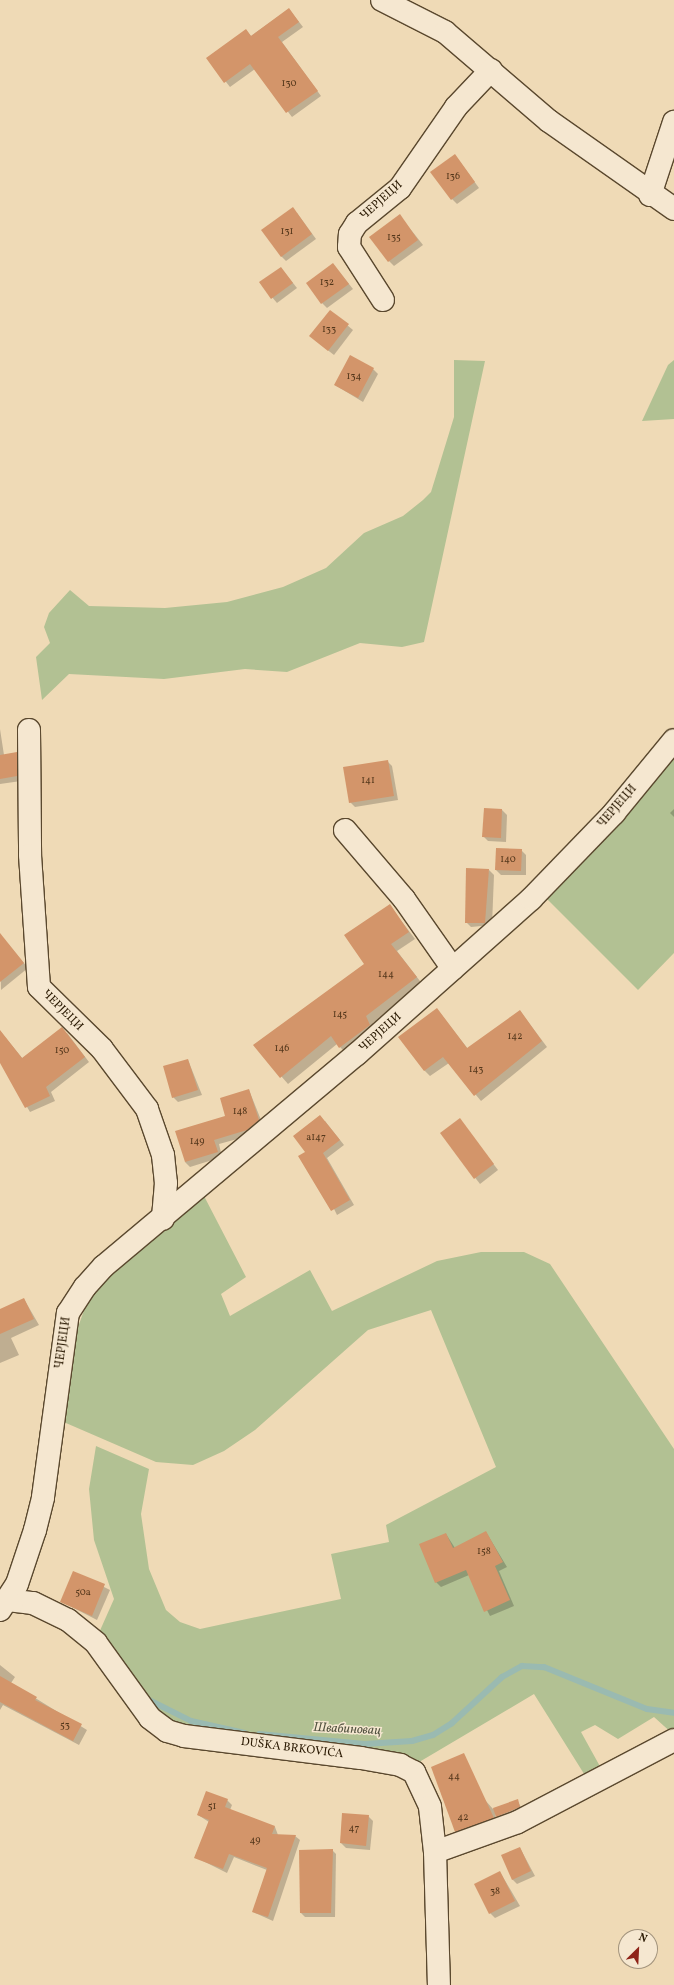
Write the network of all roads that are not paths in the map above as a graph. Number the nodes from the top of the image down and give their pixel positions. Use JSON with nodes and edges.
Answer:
{"nodes":[{"id":1,"x":382,"y":0,"type":"edge"},
{"id":2,"x":491,"y":70,"type":"junction"},
{"id":3,"x":674,"y":122,"type":"edge"},
{"id":4,"x":650,"y":195,"type":"junction"},
{"id":5,"x":674,"y":209,"type":"edge"},
{"id":6,"x":383,"y":300,"type":"dead end"},
{"id":7,"x":29,"y":730,"type":"dead end"},
{"id":8,"x":674,"y":740,"type":"edge"},
{"id":9,"x":345,"y":830,"type":"dead end"},
{"id":10,"x":453,"y":969,"type":"junction"},
{"id":11,"x":163,"y":1219,"type":"junction"},
{"id":12,"x":4,"y":1605,"type":"edge"},
{"id":13,"x":674,"y":1740,"type":"edge"},
{"id":14,"x":436,"y":1852,"type":"junction"},
{"id":15,"x":439,"y":1985,"type":"edge"}],
"edges":[{"from":1,"to":2,"type":"street"},
{"from":2,"to":4,"type":"street"},
{"from":2,"to":6,"type":"street","name":"ЧЕРЈЕЦИ"},
{"from":3,"to":4,"type":"street"},
{"from":4,"to":5,"type":"street"},
{"from":7,"to":11,"type":"street","name":"ЧЕРЈЕЦИ"},
{"from":8,"to":10,"type":"street","name":"ЧЕРЈЕЦИ"},
{"from":9,"to":10,"type":"street"},
{"from":10,"to":11,"type":"street","name":"ЧЕРЈЕЦИ"},
{"from":11,"to":12,"type":"street","name":"ЧЕРЈЕЦИ"},
{"from":12,"to":14,"type":"street","name":"DUŠKA BRKOVIĆA"},
{"from":13,"to":14,"type":"street"},
{"from":14,"to":15,"type":"street","name":"DUŠKA BRKOVIĆA"}]}
